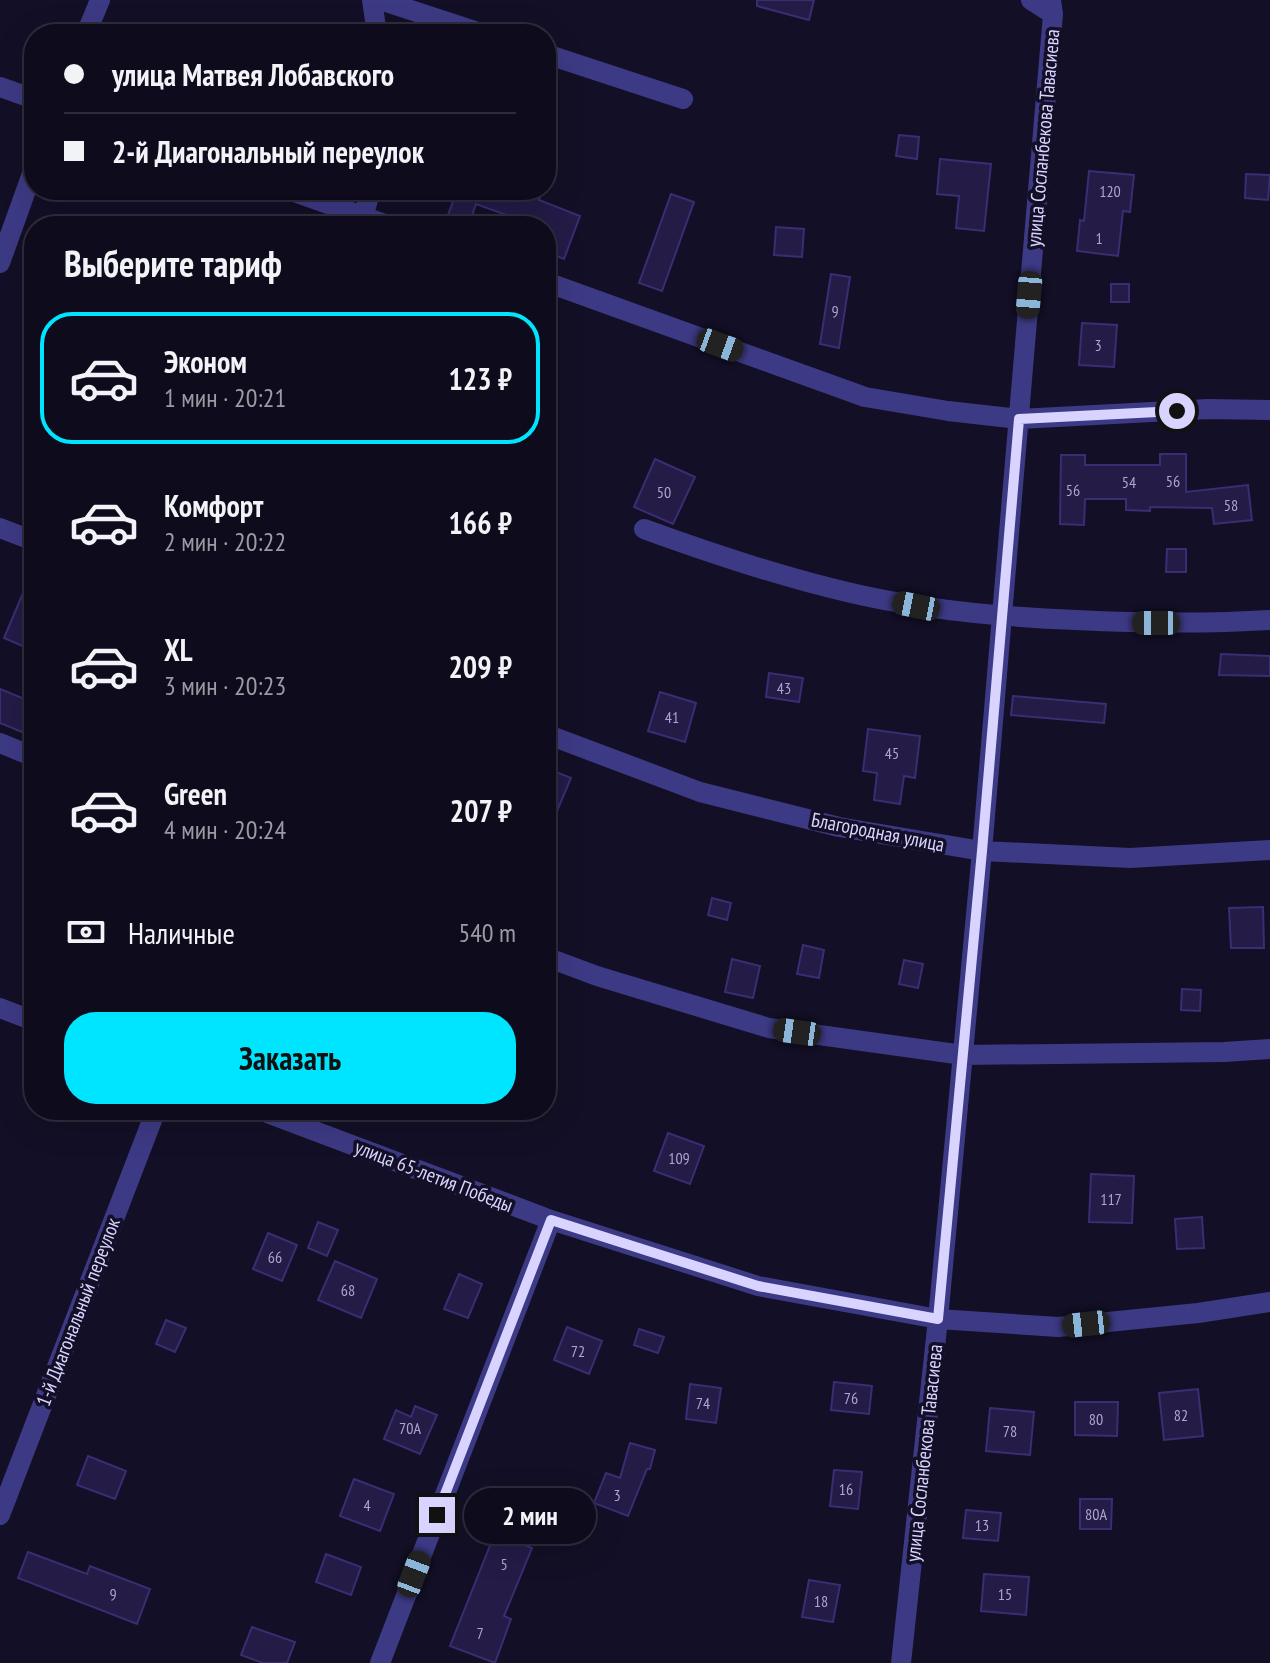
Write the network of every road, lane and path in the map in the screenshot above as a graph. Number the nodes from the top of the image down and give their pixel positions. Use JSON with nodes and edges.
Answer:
{"nodes":[{"id":1,"x":100,"y":0,"type":"edge"},
{"id":2,"x":372,"y":0,"type":"edge"},
{"id":3,"x":380,"y":0,"type":"edge"},
{"id":4,"x":1031,"y":0,"type":"edge"},
{"id":5,"x":1052,"y":7,"type":"edge"},
{"id":6,"x":90,"y":24,"type":"edge"},
{"id":7,"x":376,"y":24,"type":"edge"},
{"id":8,"x":453,"y":24,"type":"edge"},
{"id":9,"x":556,"y":57,"type":"edge"},
{"id":10,"x":0,"y":87,"type":"edge"},
{"id":11,"x":24,"y":95,"type":"edge"},
{"id":12,"x":683,"y":99,"type":"dead end"},
{"id":13,"x":24,"y":196,"type":"edge"},
{"id":14,"x":316,"y":200,"type":"edge"},
{"id":15,"x":360,"y":216,"type":"edge"},
{"id":16,"x":0,"y":263,"type":"edge"},
{"id":17,"x":556,"y":286,"type":"edge"},
{"id":18,"x":1270,"y":410,"type":"edge"},
{"id":19,"x":1019,"y":419,"type":"junction"},
{"id":20,"x":0,"y":528,"type":"edge"},
{"id":21,"x":644,"y":529,"type":"dead end"},
{"id":22,"x":24,"y":537,"type":"edge"},
{"id":23,"x":1001,"y":617,"type":"junction"},
{"id":24,"x":1270,"y":620,"type":"edge"},
{"id":25,"x":556,"y":738,"type":"edge"},
{"id":26,"x":0,"y":743,"type":"edge"},
{"id":27,"x":24,"y":753,"type":"edge"},
{"id":28,"x":1270,"y":850,"type":"edge"},
{"id":29,"x":982,"y":851,"type":"junction"},
{"id":30,"x":556,"y":961,"type":"edge"},
{"id":31,"x":0,"y":1008,"type":"edge"},
{"id":32,"x":24,"y":1017,"type":"edge"},
{"id":33,"x":1270,"y":1049,"type":"edge"},
{"id":34,"x":963,"y":1055,"type":"junction"},
{"id":35,"x":152,"y":1120,"type":"edge"},
{"id":36,"x":286,"y":1120,"type":"edge"},
{"id":37,"x":551,"y":1220,"type":"junction"},
{"id":38,"x":1270,"y":1302,"type":"edge"},
{"id":39,"x":938,"y":1319,"type":"junction"},
{"id":40,"x":0,"y":1515,"type":"edge"},
{"id":41,"x":380,"y":1663,"type":"edge"},
{"id":42,"x":901,"y":1663,"type":"edge"}],
"edges":[{"from":1,"to":6,"type":"street"},
{"from":2,"to":7,"type":"street"},
{"from":3,"to":8,"type":"street"},
{"from":4,"to":5,"type":"street"},
{"from":5,"to":19,"type":"street","name":"улица Сосланбекова Тавасиева"},
{"from":9,"to":12,"type":"street"},
{"from":10,"to":11,"type":"street"},
{"from":13,"to":16,"type":"street"},
{"from":14,"to":15,"type":"street"},
{"from":17,"to":19,"type":"street"},
{"from":18,"to":19,"type":"street"},
{"from":19,"to":23,"type":"street","name":"улица Сосланбекова Тавасиева"},
{"from":20,"to":22,"type":"street"},
{"from":21,"to":23,"type":"street"},
{"from":23,"to":24,"type":"street"},
{"from":23,"to":29,"type":"street","name":"улица Сосланбекова Тавасиева"},
{"from":25,"to":29,"type":"street","name":"Благородная улица"},
{"from":26,"to":27,"type":"street"},
{"from":28,"to":29,"type":"street","name":"Благородная улица"},
{"from":29,"to":34,"type":"street","name":"улица Сосланбекова Тавасиева"},
{"from":30,"to":34,"type":"street"},
{"from":31,"to":32,"type":"street"},
{"from":33,"to":34,"type":"street"},
{"from":34,"to":39,"type":"street","name":"улица Сосланбекова Тавасиева"},
{"from":35,"to":40,"type":"street","name":"1-й Диагональный переулок"},
{"from":36,"to":37,"type":"street","name":"улица 65-летия Победы"},
{"from":37,"to":39,"type":"street","name":"улица 65-летия Победы"},
{"from":37,"to":41,"type":"street"},
{"from":38,"to":39,"type":"street","name":"улица 65-летия Победы"},
{"from":39,"to":42,"type":"street","name":"улица Сосланбекова Тавасиева"}]}
